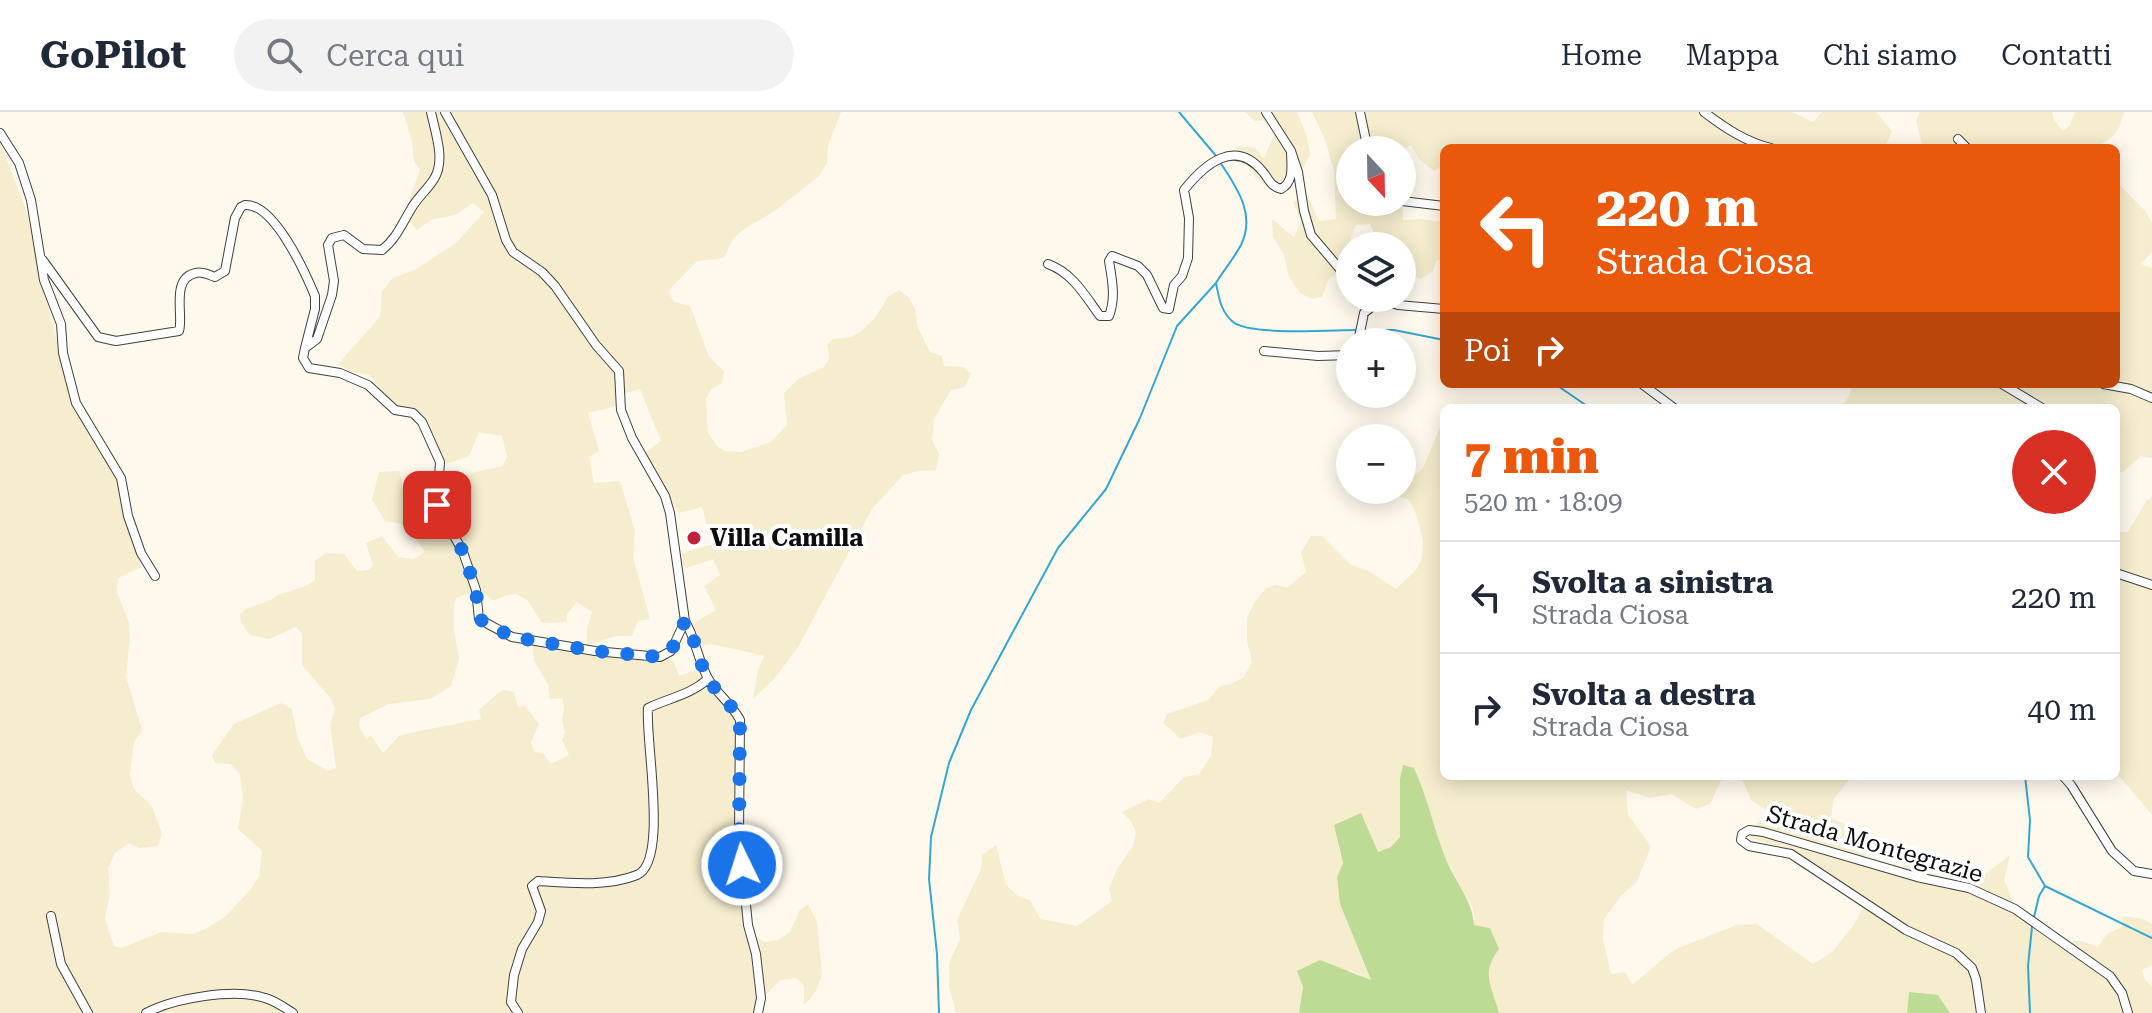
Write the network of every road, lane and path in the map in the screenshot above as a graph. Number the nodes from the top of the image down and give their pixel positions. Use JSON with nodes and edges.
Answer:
{"nodes":[{"id":1,"x":431,"y":112,"type":"edge"},
{"id":2,"x":445,"y":112,"type":"edge"},
{"id":3,"x":1266,"y":112,"type":"edge"},
{"id":4,"x":1360,"y":112,"type":"edge"},
{"id":5,"x":1704,"y":112,"type":"edge"},
{"id":6,"x":0,"y":133,"type":"edge"},
{"id":7,"x":1365,"y":136,"type":"edge"},
{"id":8,"x":1958,"y":139,"type":"dead end"},
{"id":9,"x":1756,"y":144,"type":"edge"},
{"id":10,"x":1963,"y":144,"type":"edge"},
{"id":11,"x":1291,"y":151,"type":"junction"},
{"id":12,"x":1416,"y":203,"type":"edge"},
{"id":13,"x":1440,"y":206,"type":"edge"},
{"id":14,"x":42,"y":259,"type":"junction"},
{"id":15,"x":1048,"y":264,"type":"dead end"},
{"id":16,"x":1336,"y":264,"type":"edge"},
{"id":17,"x":1416,"y":305,"type":"edge"},
{"id":18,"x":1440,"y":308,"type":"edge"},
{"id":19,"x":305,"y":348,"type":"junction"},
{"id":20,"x":1264,"y":351,"type":"dead end"},
{"id":21,"x":1336,"y":355,"type":"edge"},
{"id":22,"x":2120,"y":387,"type":"edge"},
{"id":23,"x":1647,"y":388,"type":"edge"},
{"id":24,"x":2009,"y":388,"type":"edge"},
{"id":25,"x":2152,"y":398,"type":"edge"},
{"id":26,"x":1669,"y":404,"type":"edge"},
{"id":27,"x":2035,"y":404,"type":"edge"},
{"id":28,"x":2120,"y":574,"type":"edge"},
{"id":29,"x":155,"y":576,"type":"dead end"},
{"id":30,"x":2152,"y":585,"type":"edge"},
{"id":31,"x":685,"y":621,"type":"junction"},
{"id":32,"x":708,"y":679,"type":"junction"},
{"id":33,"x":2067,"y":780,"type":"edge"},
{"id":34,"x":2152,"y":874,"type":"edge"},
{"id":35,"x":51,"y":916,"type":"dead end"},
{"id":36,"x":88,"y":1013,"type":"edge"},
{"id":37,"x":146,"y":1013,"type":"edge"},
{"id":38,"x":293,"y":1013,"type":"edge"},
{"id":39,"x":518,"y":1013,"type":"edge"},
{"id":40,"x":758,"y":1013,"type":"edge"},
{"id":41,"x":1981,"y":1013,"type":"edge"},
{"id":42,"x":2128,"y":1013,"type":"edge"}],
"edges":[{"from":1,"to":19,"type":"street"},
{"from":2,"to":31,"type":"street"},
{"from":3,"to":11,"type":"street"},
{"from":4,"to":7,"type":"street"},
{"from":5,"to":9,"type":"street"},
{"from":6,"to":14,"type":"street"},
{"from":8,"to":10,"type":"street"},
{"from":11,"to":15,"type":"street"},
{"from":11,"to":16,"type":"street"},
{"from":12,"to":13,"type":"street"},
{"from":14,"to":19,"type":"street"},
{"from":14,"to":29,"type":"street"},
{"from":17,"to":18,"type":"street"},
{"from":19,"to":31,"type":"street"},
{"from":20,"to":21,"type":"street"},
{"from":22,"to":25,"type":"street"},
{"from":23,"to":26,"type":"street"},
{"from":24,"to":27,"type":"street"},
{"from":28,"to":30,"type":"street"},
{"from":31,"to":32,"type":"street"},
{"from":32,"to":39,"type":"street"},
{"from":32,"to":40,"type":"street"},
{"from":33,"to":34,"type":"street"},
{"from":35,"to":36,"type":"street"},
{"from":37,"to":38,"type":"street"},
{"from":41,"to":42,"type":"street","name":"Strada Montegrazie"}]}
